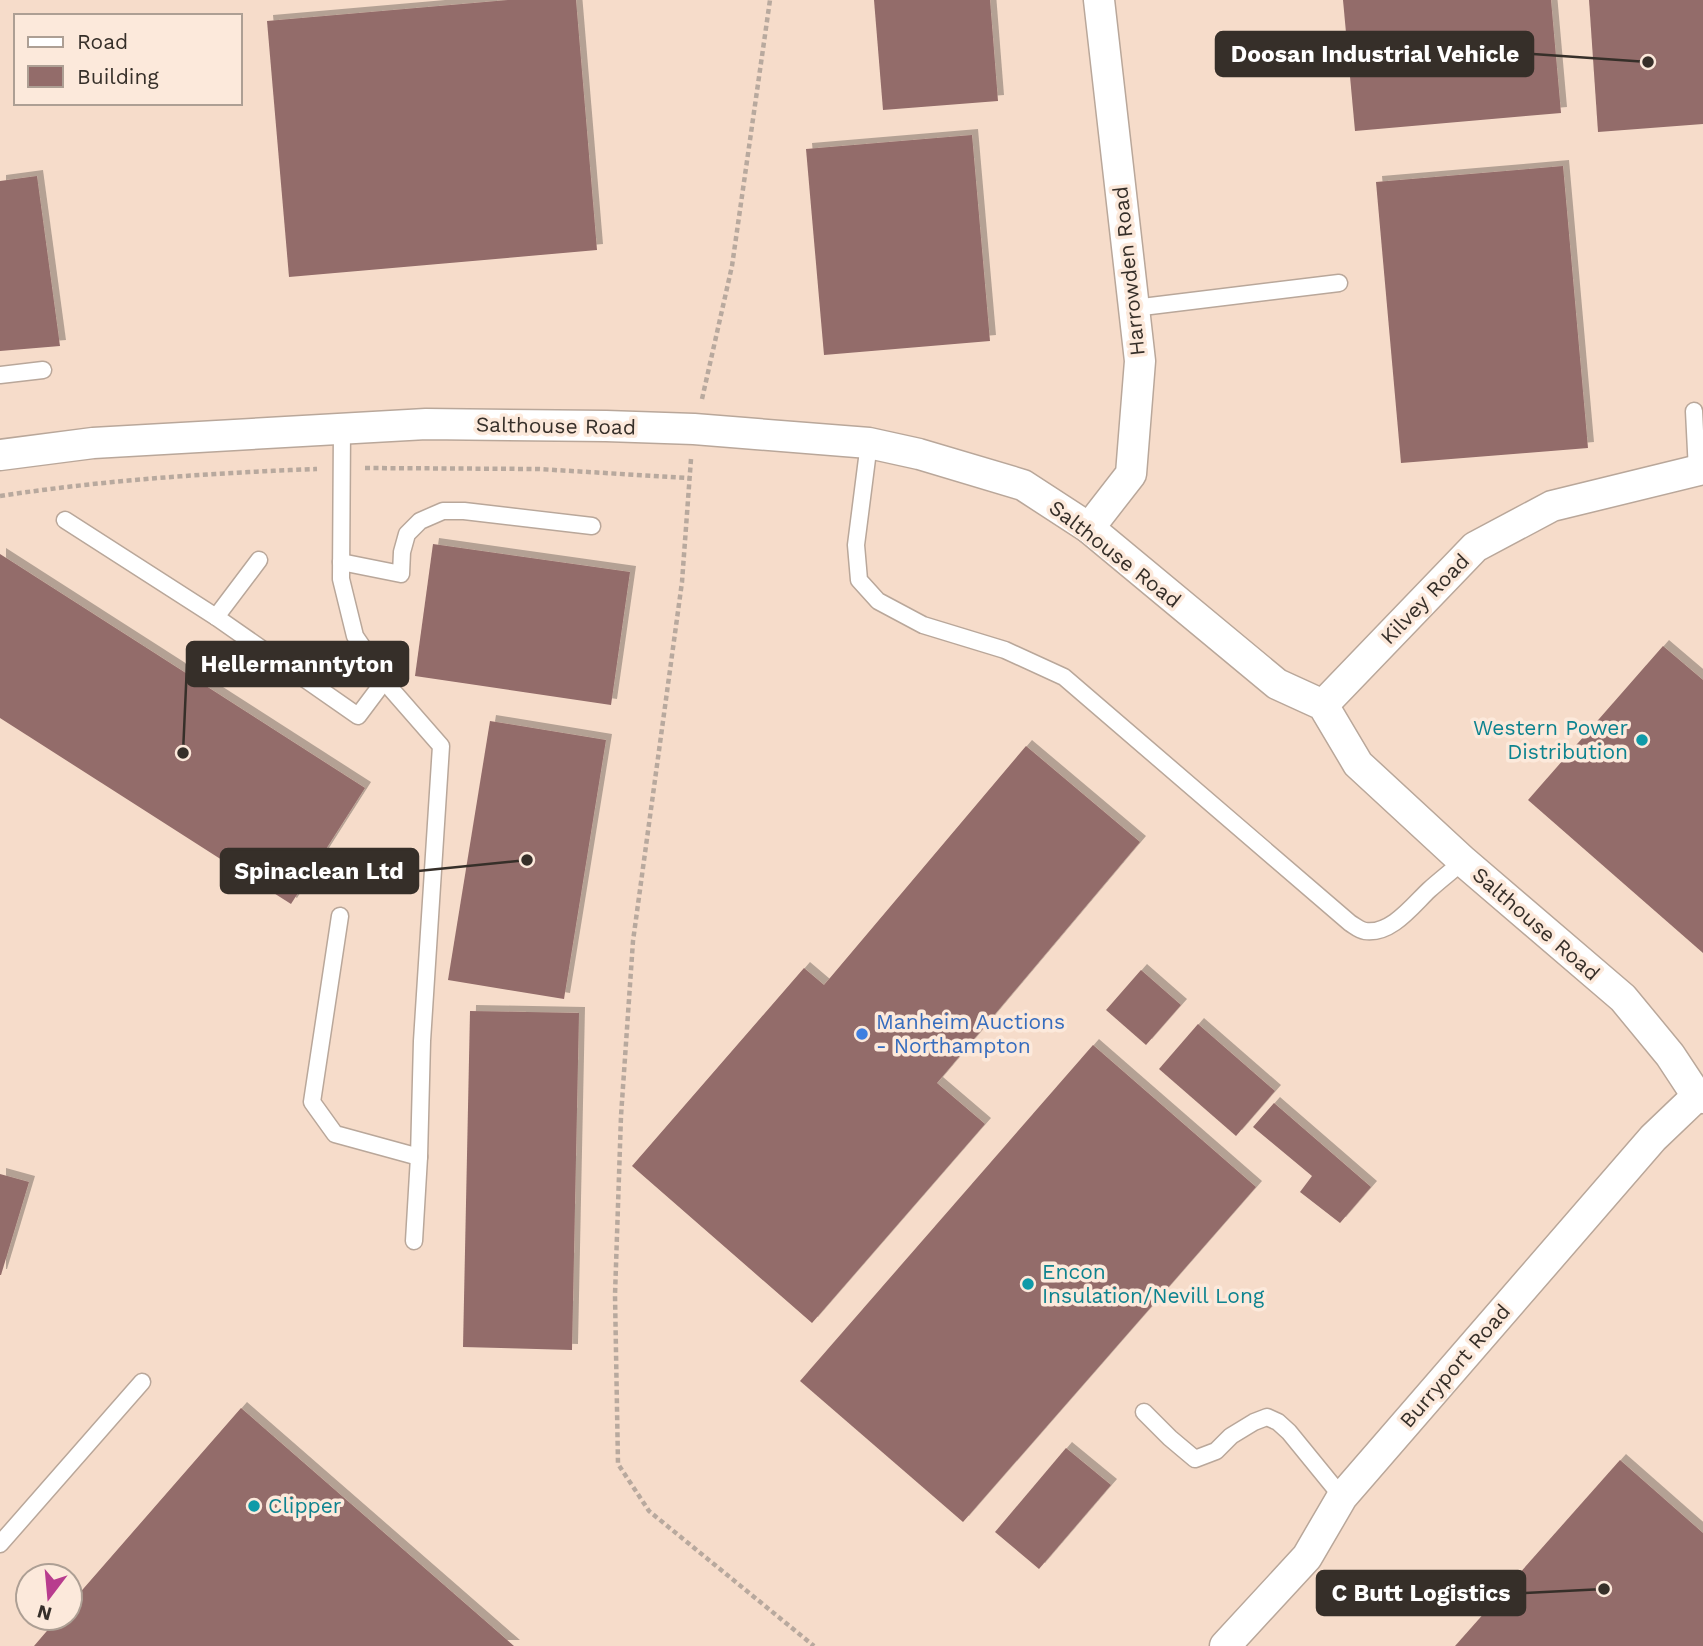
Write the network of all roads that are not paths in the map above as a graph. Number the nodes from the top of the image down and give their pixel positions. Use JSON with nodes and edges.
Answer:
{"nodes":[{"id":1,"x":1098,"y":0,"type":"edge"},
{"id":2,"x":1339,"y":284,"type":"dead end"},
{"id":3,"x":1134,"y":308,"type":"junction"},
{"id":4,"x":43,"y":370,"type":"dead end"},
{"id":5,"x":0,"y":375,"type":"edge"},
{"id":6,"x":1695,"y":411,"type":"dead end"},
{"id":7,"x":342,"y":429,"type":"junction"},
{"id":8,"x":869,"y":443,"type":"junction"},
{"id":9,"x":0,"y":455,"type":"edge"},
{"id":10,"x":1700,"y":470,"type":"edge"},
{"id":11,"x":65,"y":520,"type":"dead end"},
{"id":12,"x":592,"y":526,"type":"dead end"},
{"id":13,"x":1088,"y":528,"type":"junction"},
{"id":14,"x":259,"y":560,"type":"dead end"},
{"id":15,"x":341,"y":562,"type":"junction"},
{"id":16,"x":216,"y":617,"type":"junction"},
{"id":17,"x":385,"y":680,"type":"junction"},
{"id":18,"x":1323,"y":705,"type":"junction"},
{"id":19,"x":1463,"y":861,"type":"junction"},
{"id":20,"x":340,"y":916,"type":"dead end"},
{"id":21,"x":1700,"y":1097,"type":"edge"},
{"id":22,"x":419,"y":1157,"type":"junction"},
{"id":23,"x":414,"y":1241,"type":"dead end"},
{"id":24,"x":142,"y":1382,"type":"dead end"},
{"id":25,"x":1144,"y":1412,"type":"dead end"},
{"id":26,"x":1342,"y":1497,"type":"junction"},
{"id":27,"x":0,"y":1544,"type":"edge"},
{"id":28,"x":1225,"y":1646,"type":"edge"}],
"edges":[{"from":1,"to":3,"type":"street","name":"Harrowden Road"},
{"from":2,"to":3,"type":"lane"},
{"from":3,"to":13,"type":"street","name":"Harrowden Road"},
{"from":4,"to":5,"type":"lane"},
{"from":6,"to":10,"type":"lane"},
{"from":7,"to":8,"type":"street","name":"Salthouse Road"},
{"from":7,"to":9,"type":"street","name":"Salthouse Road"},
{"from":7,"to":15,"type":"lane"},
{"from":8,"to":13,"type":"street","name":"Salthouse Road"},
{"from":8,"to":19,"type":"lane"},
{"from":10,"to":18,"type":"street","name":"Kilvey Road"},
{"from":11,"to":16,"type":"lane"},
{"from":12,"to":15,"type":"lane"},
{"from":13,"to":18,"type":"street","name":"Salthouse Road"},
{"from":14,"to":16,"type":"lane"},
{"from":15,"to":17,"type":"lane"},
{"from":16,"to":17,"type":"lane"},
{"from":17,"to":22,"type":"lane"},
{"from":18,"to":19,"type":"street","name":"Salthouse Road"},
{"from":19,"to":21,"type":"street","name":"Salthouse Road"},
{"from":20,"to":22,"type":"lane"},
{"from":21,"to":26,"type":"street","name":"Burryport Road"},
{"from":22,"to":23,"type":"lane"},
{"from":24,"to":27,"type":"lane"},
{"from":25,"to":26,"type":"lane"},
{"from":26,"to":28,"type":"street","name":"Burryport Road"}]}
